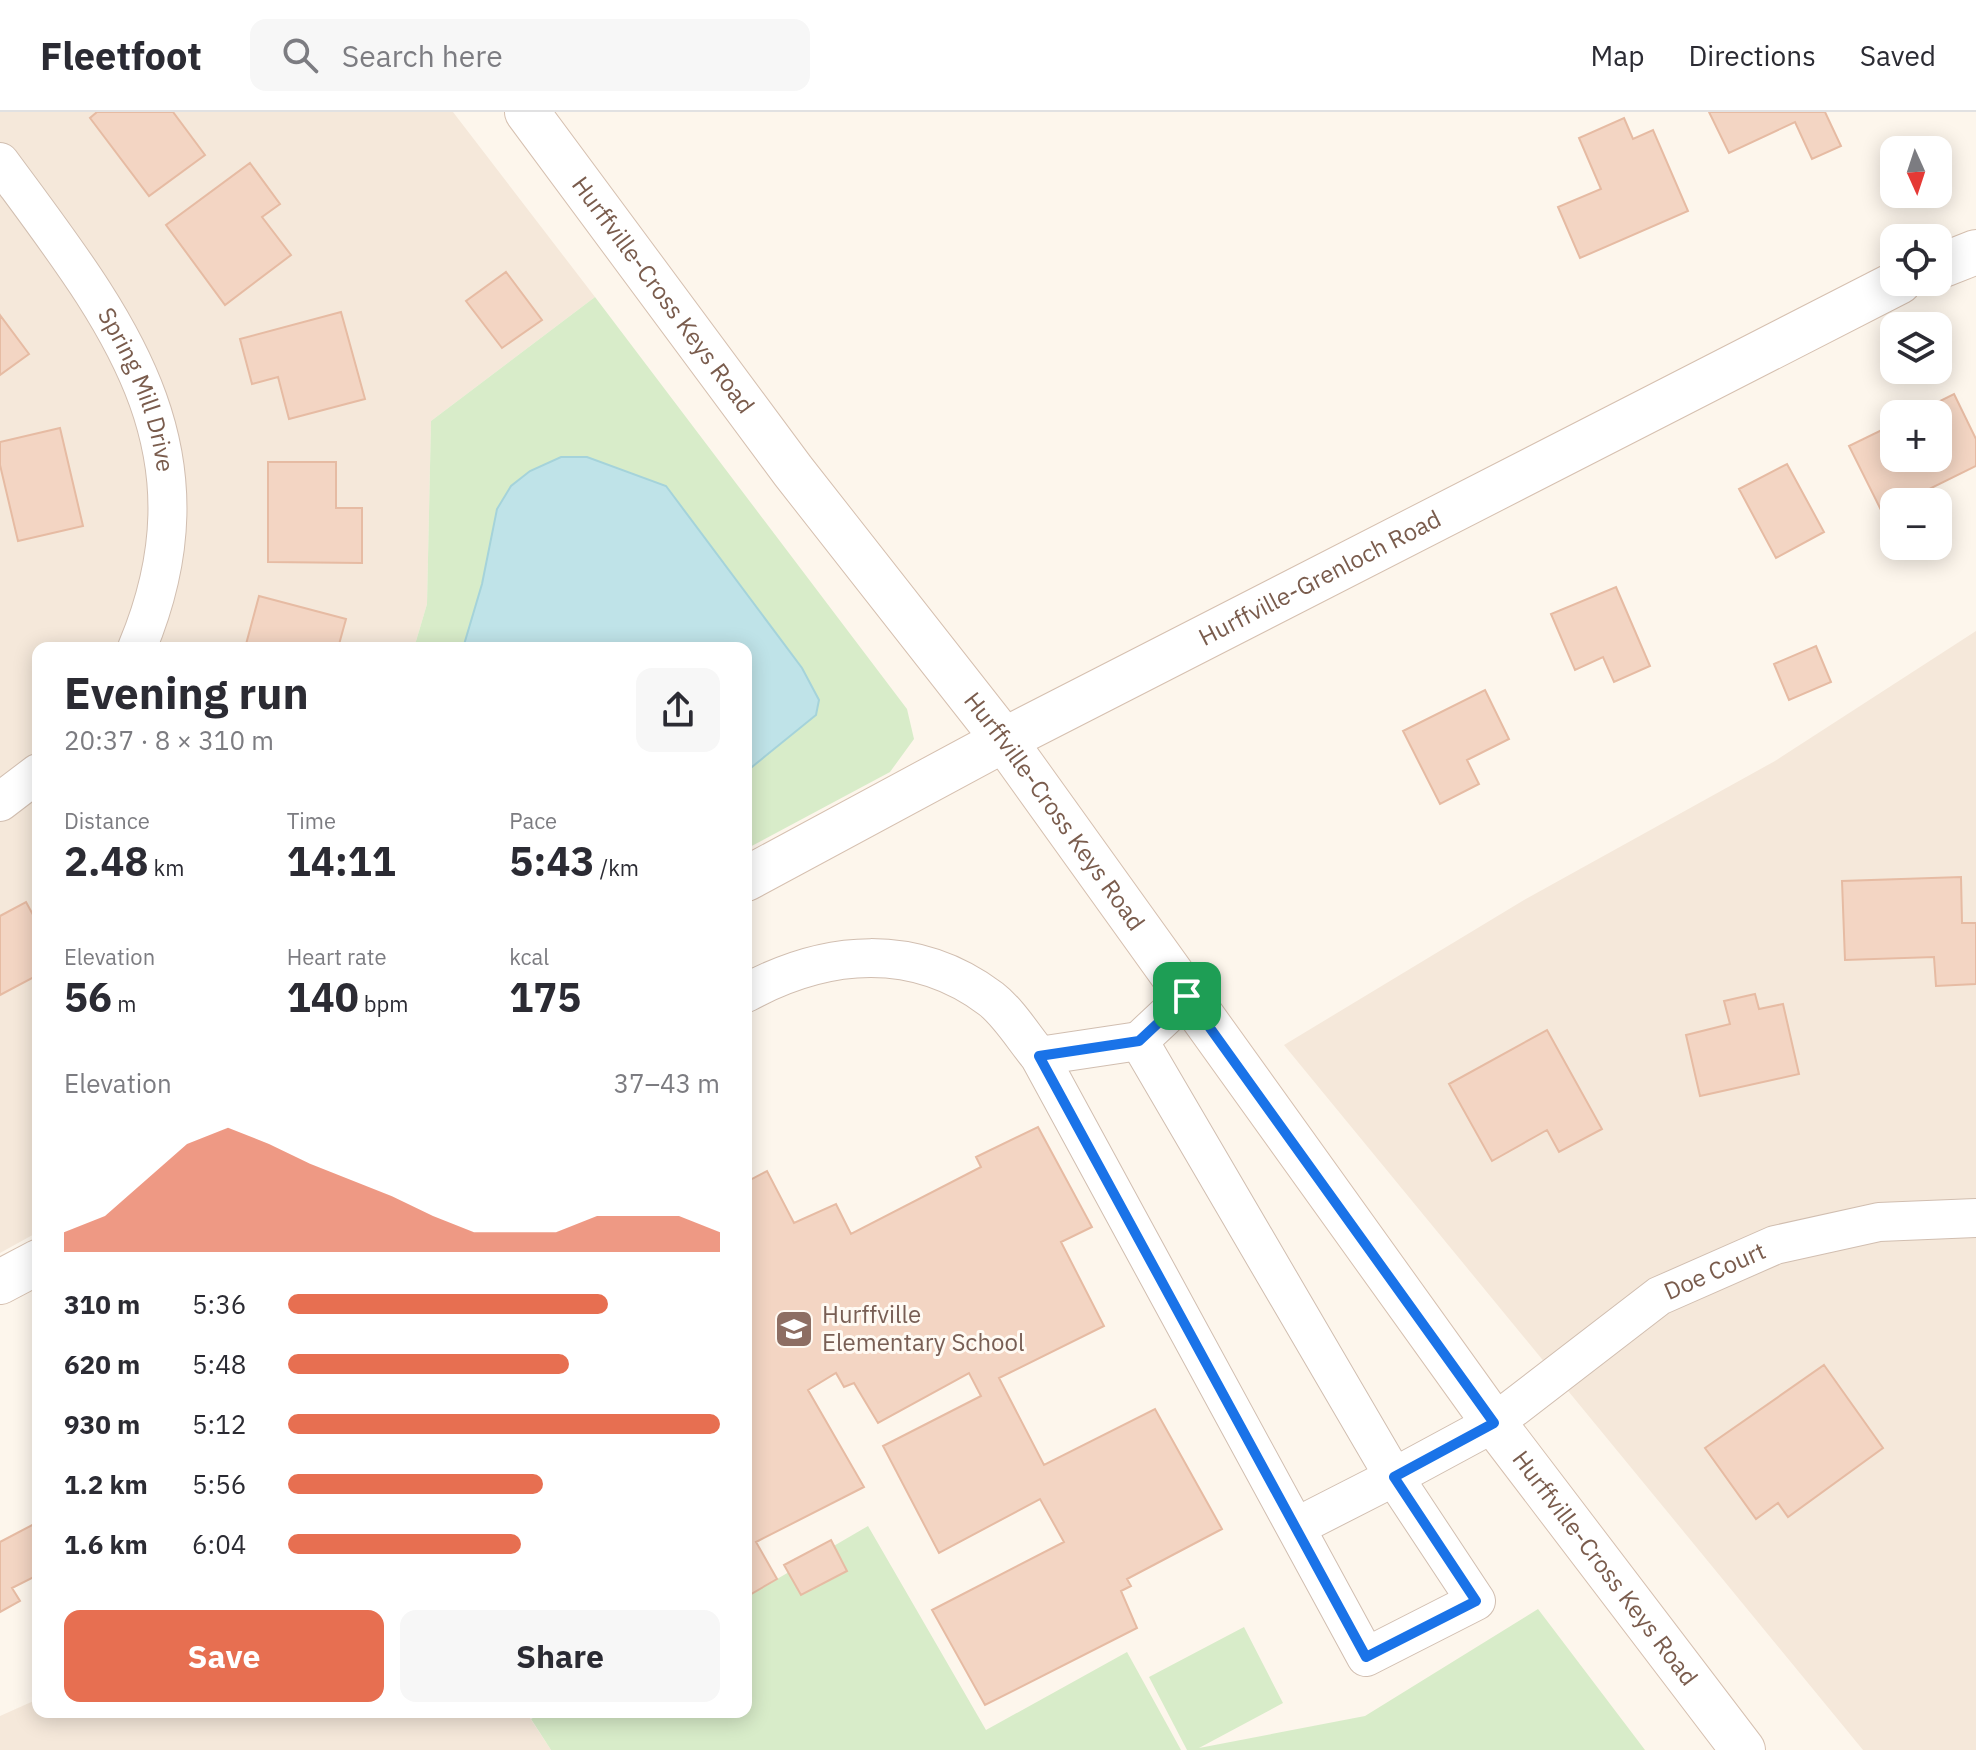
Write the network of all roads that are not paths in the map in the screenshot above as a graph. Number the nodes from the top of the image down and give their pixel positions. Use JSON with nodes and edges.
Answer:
{"nodes":[{"id":1,"x":527,"y":112,"type":"edge"},
{"id":2,"x":0,"y":162,"type":"edge"},
{"id":3,"x":1976,"y":252,"type":"edge"},
{"id":4,"x":1952,"y":261,"type":"edge"},
{"id":5,"x":1880,"y":292,"type":"edge"},
{"id":6,"x":139,"y":642,"type":"edge"},
{"id":7,"x":1004,"y":740,"type":"junction"},
{"id":8,"x":32,"y":778,"type":"edge"},
{"id":9,"x":0,"y":802,"type":"edge"},
{"id":10,"x":752,"y":876,"type":"edge"},
{"id":11,"x":752,"y":990,"type":"edge"},
{"id":12,"x":1187,"y":996,"type":"junction"},
{"id":13,"x":1139,"y":1041,"type":"junction"},
{"id":14,"x":1039,"y":1056,"type":"junction"},
{"id":15,"x":1976,"y":1218,"type":"edge"},
{"id":16,"x":32,"y":1265,"type":"edge"},
{"id":17,"x":0,"y":1282,"type":"edge"},
{"id":18,"x":1494,"y":1423,"type":"junction"},
{"id":19,"x":1394,"y":1477,"type":"junction"},
{"id":20,"x":1296,"y":1527,"type":"junction"},
{"id":21,"x":1743,"y":1750,"type":"edge"}],
"edges":[{"from":1,"to":7,"type":"main road","name":"Hurffville-Cross Keys Road"},
{"from":2,"to":6,"type":"street","name":"Spring Mill Drive"},
{"from":3,"to":4,"type":"main road"},
{"from":5,"to":7,"type":"main road","name":"Hurffville-Grenloch Road"},
{"from":7,"to":10,"type":"main road","name":"Hurffville-Grenloch Road"},
{"from":7,"to":12,"type":"main road","name":"Hurffville-Cross Keys Road"},
{"from":8,"to":9,"type":"street"},
{"from":11,"to":14,"type":"street"},
{"from":12,"to":13,"type":"street"},
{"from":12,"to":18,"type":"main road","name":"Hurffville-Cross Keys Road"},
{"from":13,"to":14,"type":"street"},
{"from":13,"to":19,"type":"street"},
{"from":14,"to":20,"type":"street"},
{"from":15,"to":18,"type":"street","name":"Doe Court"},
{"from":16,"to":17,"type":"main road"},
{"from":18,"to":19,"type":"street","name":"Doe Court"},
{"from":18,"to":21,"type":"main road","name":"Hurffville-Cross Keys Road"},
{"from":19,"to":20,"type":"street","name":"Doe Court"},
{"from":19,"to":20,"type":"street"}]}
